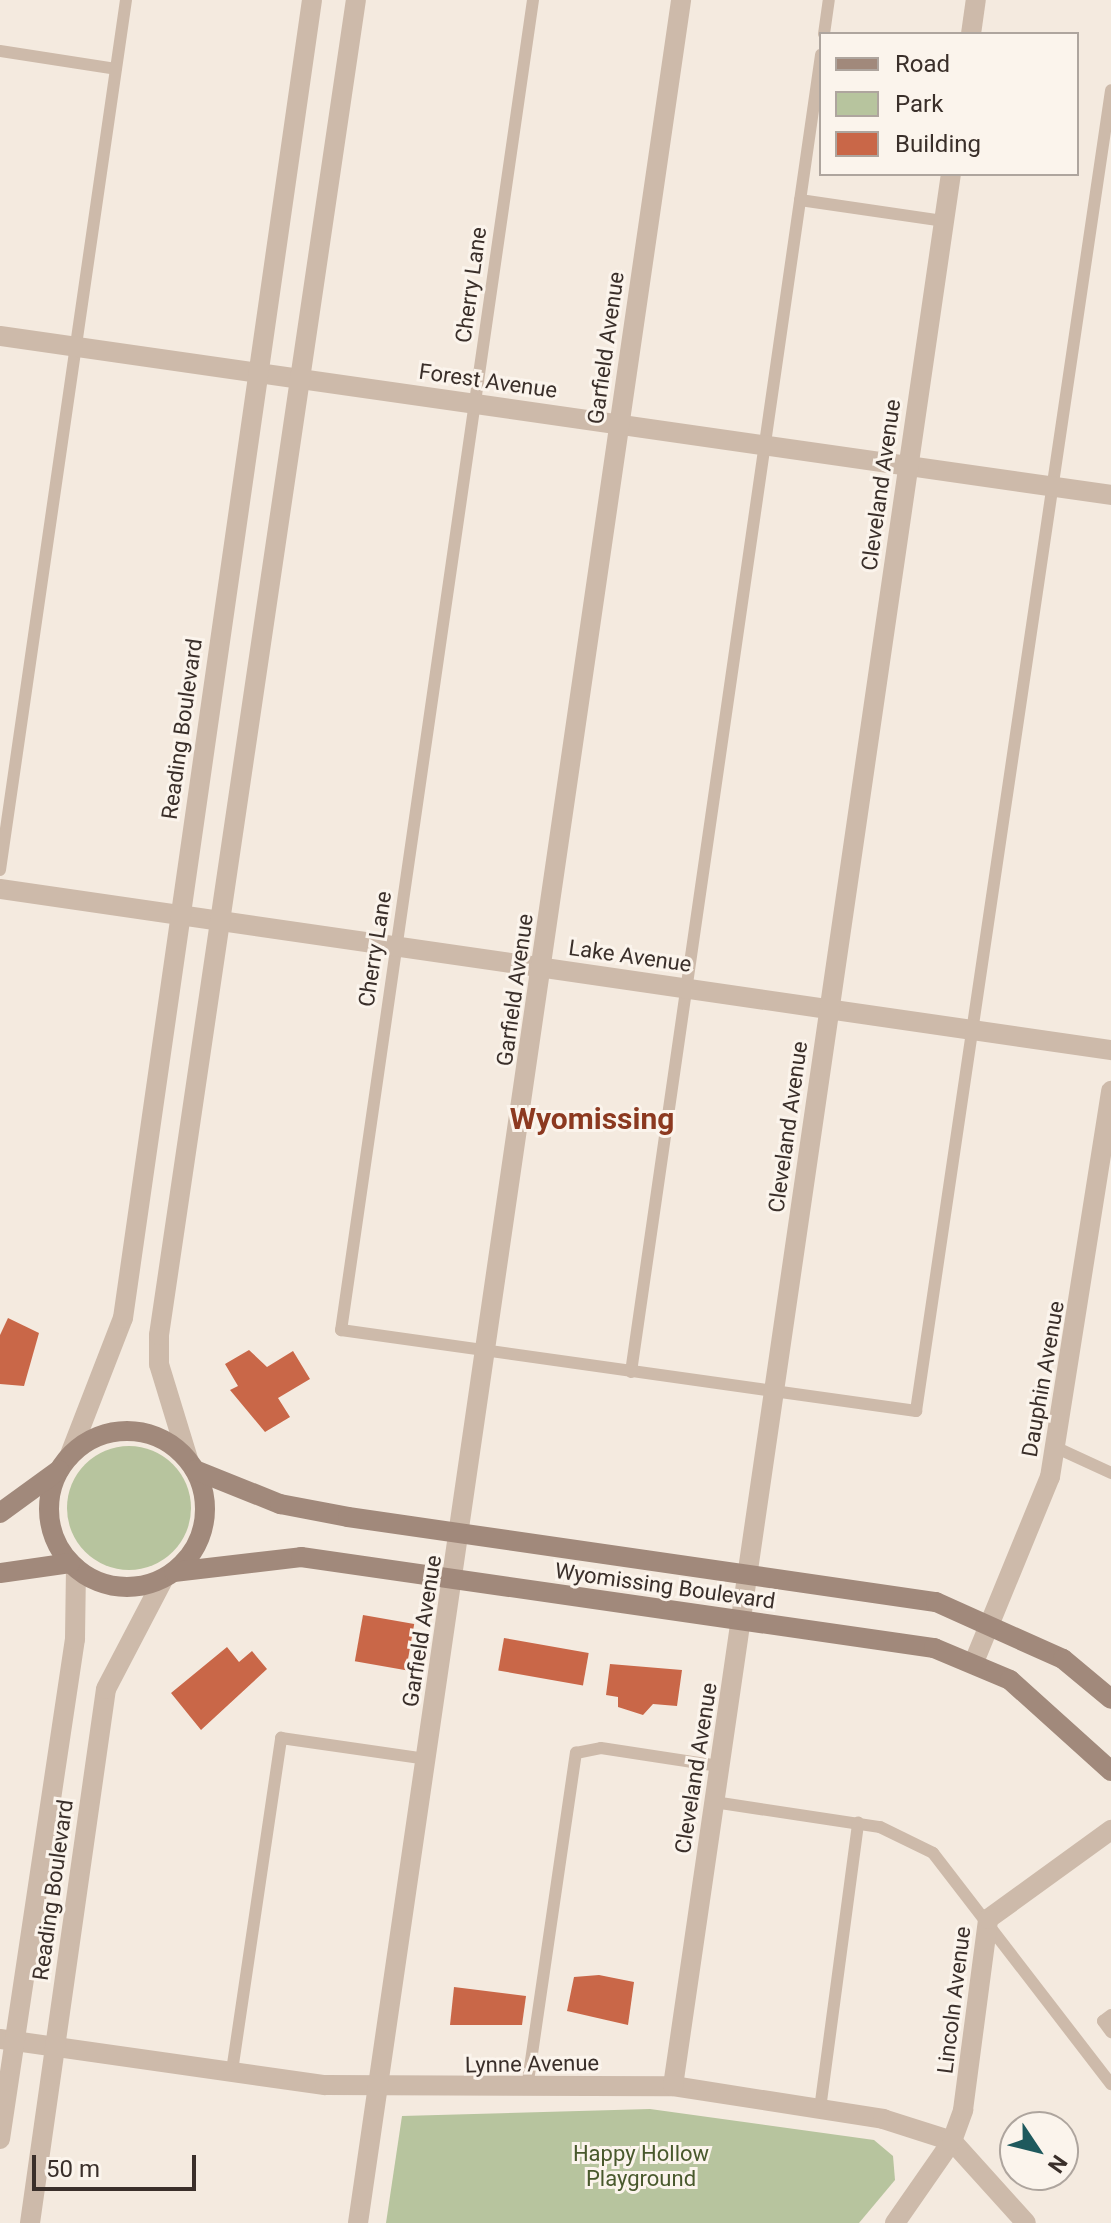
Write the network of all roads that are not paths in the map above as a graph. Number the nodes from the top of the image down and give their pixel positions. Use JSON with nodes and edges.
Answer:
{"nodes":[{"id":1,"x":126,"y":0,"type":"edge"},
{"id":2,"x":312,"y":0,"type":"edge"},
{"id":3,"x":356,"y":0,"type":"edge"},
{"id":4,"x":533,"y":0,"type":"edge"},
{"id":5,"x":681,"y":0,"type":"edge"},
{"id":6,"x":829,"y":0,"type":"edge"},
{"id":7,"x":976,"y":0,"type":"edge"},
{"id":8,"x":824,"y":32,"type":"edge"},
{"id":9,"x":971,"y":32,"type":"edge"},
{"id":10,"x":0,"y":51,"type":"edge"},
{"id":11,"x":116,"y":69,"type":"junction"},
{"id":12,"x":819,"y":69,"type":"edge"},
{"id":13,"x":1111,"y":90,"type":"edge"},
{"id":14,"x":951,"y":176,"type":"edge"},
{"id":15,"x":800,"y":200,"type":"junction"},
{"id":16,"x":944,"y":221,"type":"junction"},
{"id":17,"x":0,"y":336,"type":"edge"},
{"id":18,"x":76,"y":346,"type":"junction"},
{"id":19,"x":257,"y":374,"type":"junction"},
{"id":20,"x":303,"y":380,"type":"junction"},
{"id":21,"x":474,"y":403,"type":"junction"},
{"id":22,"x":619,"y":425,"type":"junction"},
{"id":23,"x":765,"y":446,"type":"junction"},
{"id":24,"x":908,"y":467,"type":"junction"},
{"id":25,"x":1052,"y":487,"type":"junction"},
{"id":26,"x":1111,"y":495,"type":"edge"},
{"id":27,"x":0,"y":870,"type":"edge"},
{"id":28,"x":0,"y":889,"type":"edge"},
{"id":29,"x":179,"y":914,"type":"junction"},
{"id":30,"x":221,"y":920,"type":"junction"},
{"id":31,"x":396,"y":947,"type":"junction"},
{"id":32,"x":543,"y":969,"type":"junction"},
{"id":33,"x":686,"y":988,"type":"junction"},
{"id":34,"x":829,"y":1010,"type":"junction"},
{"id":35,"x":973,"y":1029,"type":"junction"},
{"id":36,"x":1111,"y":1050,"type":"edge"},
{"id":37,"x":1111,"y":1091,"type":"edge"},
{"id":38,"x":488,"y":1351,"type":"junction"},
{"id":39,"x":631,"y":1372,"type":"junction"},
{"id":40,"x":774,"y":1392,"type":"junction"},
{"id":41,"x":1057,"y":1448,"type":"junction"},
{"id":42,"x":64,"y":1464,"type":"junction"},
{"id":43,"x":191,"y":1464,"type":"junction"},
{"id":44,"x":1111,"y":1473,"type":"edge"},
{"id":45,"x":0,"y":1513,"type":"edge"},
{"id":46,"x":462,"y":1529,"type":"junction"},
{"id":47,"x":73,"y":1566,"type":"junction"},
{"id":48,"x":0,"y":1573,"type":"edge"},
{"id":49,"x":753,"y":1574,"type":"junction"},
{"id":50,"x":169,"y":1575,"type":"junction"},
{"id":51,"x":454,"y":1582,"type":"junction"},
{"id":52,"x":745,"y":1621,"type":"junction"},
{"id":53,"x":991,"y":1622,"type":"junction"},
{"id":54,"x":974,"y":1662,"type":"junction"},
{"id":55,"x":1111,"y":1699,"type":"edge"},
{"id":56,"x":427,"y":1759,"type":"junction"},
{"id":57,"x":719,"y":1766,"type":"junction"},
{"id":58,"x":1111,"y":1771,"type":"edge"},
{"id":59,"x":714,"y":1802,"type":"junction"},
{"id":60,"x":858,"y":1823,"type":"junction"},
{"id":61,"x":1111,"y":1830,"type":"edge"},
{"id":62,"x":988,"y":1919,"type":"junction"},
{"id":63,"x":1111,"y":2015,"type":"edge"},
{"id":64,"x":1111,"y":2032,"type":"edge"},
{"id":65,"x":6,"y":2040,"type":"edge"},
{"id":66,"x":55,"y":2048,"type":"junction"},
{"id":67,"x":232,"y":2071,"type":"junction"},
{"id":68,"x":1111,"y":2084,"type":"edge"},
{"id":69,"x":673,"y":2086,"type":"junction"},
{"id":70,"x":527,"y":2088,"type":"junction"},
{"id":71,"x":378,"y":2089,"type":"junction"},
{"id":72,"x":820,"y":2109,"type":"junction"},
{"id":73,"x":0,"y":2139,"type":"edge"},
{"id":74,"x":952,"y":2141,"type":"junction"},
{"id":75,"x":30,"y":2223,"type":"edge"},
{"id":76,"x":358,"y":2223,"type":"edge"},
{"id":77,"x":895,"y":2223,"type":"edge"},
{"id":78,"x":1026,"y":2223,"type":"edge"}],
"edges":[{"from":1,"to":11,"type":"lane"},
{"from":2,"to":19,"type":"street","name":"Reading Boulevard"},
{"from":3,"to":20,"type":"street"},
{"from":4,"to":21,"type":"lane","name":"Cherry Lane"},
{"from":5,"to":22,"type":"street","name":"Garfield Avenue"},
{"from":6,"to":8,"type":"lane"},
{"from":7,"to":9,"type":"street"},
{"from":10,"to":11,"type":"lane"},
{"from":11,"to":18,"type":"lane"},
{"from":12,"to":15,"type":"lane"},
{"from":13,"to":25,"type":"lane"},
{"from":14,"to":16,"type":"street","name":"Cleveland Avenue"},
{"from":15,"to":16,"type":"lane"},
{"from":15,"to":23,"type":"lane"},
{"from":16,"to":24,"type":"street","name":"Cleveland Avenue"},
{"from":17,"to":18,"type":"street","name":"Forest Avenue"},
{"from":18,"to":19,"type":"street","name":"Forest Avenue"},
{"from":18,"to":27,"type":"lane"},
{"from":19,"to":20,"type":"street","name":"Forest Avenue"},
{"from":19,"to":29,"type":"street","name":"Reading Boulevard"},
{"from":20,"to":21,"type":"street","name":"Forest Avenue"},
{"from":20,"to":30,"type":"street"},
{"from":21,"to":22,"type":"street","name":"Forest Avenue"},
{"from":21,"to":31,"type":"lane","name":"Cherry Lane"},
{"from":22,"to":23,"type":"street","name":"Forest Avenue"},
{"from":22,"to":32,"type":"street","name":"Garfield Avenue"},
{"from":23,"to":24,"type":"street","name":"Forest Avenue"},
{"from":23,"to":33,"type":"lane"},
{"from":24,"to":25,"type":"street","name":"Forest Avenue"},
{"from":24,"to":34,"type":"street","name":"Cleveland Avenue"},
{"from":25,"to":26,"type":"street","name":"Forest Avenue"},
{"from":25,"to":35,"type":"lane"},
{"from":28,"to":29,"type":"street","name":"Lake Avenue"},
{"from":29,"to":30,"type":"street","name":"Lake Avenue"},
{"from":29,"to":42,"type":"street","name":"Reading Boulevard"},
{"from":30,"to":31,"type":"street","name":"Lake Avenue"},
{"from":30,"to":43,"type":"street"},
{"from":31,"to":32,"type":"street","name":"Lake Avenue"},
{"from":31,"to":38,"type":"lane","name":"Cherry Lane"},
{"from":32,"to":33,"type":"street","name":"Lake Avenue"},
{"from":32,"to":38,"type":"street","name":"Garfield Avenue"},
{"from":33,"to":34,"type":"street","name":"Lake Avenue"},
{"from":33,"to":39,"type":"lane"},
{"from":34,"to":35,"type":"street","name":"Lake Avenue"},
{"from":34,"to":40,"type":"street","name":"Cleveland Avenue"},
{"from":35,"to":36,"type":"street","name":"Lake Avenue"},
{"from":35,"to":40,"type":"lane","name":"Cherry Lane"},
{"from":37,"to":41,"type":"street","name":"Dauphin Avenue"},
{"from":38,"to":39,"type":"lane","name":"Cherry Lane"},
{"from":38,"to":46,"type":"street","name":"Garfield Avenue"},
{"from":39,"to":40,"type":"lane","name":"Cherry Lane"},
{"from":40,"to":49,"type":"street","name":"Cleveland Avenue"},
{"from":41,"to":44,"type":"lane"},
{"from":41,"to":53,"type":"street","name":"Dauphin Avenue"},
{"from":42,"to":43,"type":"main road"},
{"from":42,"to":45,"type":"main road"},
{"from":42,"to":47,"type":"main road"},
{"from":43,"to":46,"type":"main road","name":"Wyomissing Boulevard"},
{"from":43,"to":50,"type":"main road"},
{"from":46,"to":49,"type":"main road","name":"Wyomissing Boulevard"},
{"from":46,"to":51,"type":"street","name":"Garfield Avenue"},
{"from":47,"to":48,"type":"main road"},
{"from":47,"to":50,"type":"main road"},
{"from":47,"to":65,"type":"street","name":"Reading Boulevard"},
{"from":49,"to":52,"type":"street","name":"Cleveland Avenue"},
{"from":49,"to":53,"type":"main road","name":"Wyomissing Boulevard"},
{"from":50,"to":51,"type":"main road","name":"Wyomissing Boulevard"},
{"from":50,"to":66,"type":"street","name":"Reading Boulevard"},
{"from":51,"to":52,"type":"main road","name":"Wyomissing Boulevard"},
{"from":51,"to":56,"type":"street","name":"Garfield Avenue"},
{"from":52,"to":54,"type":"main road","name":"Wyomissing Boulevard"},
{"from":52,"to":57,"type":"street","name":"Cleveland Avenue"},
{"from":53,"to":54,"type":"street","name":"Dauphin Avenue"},
{"from":53,"to":55,"type":"main road","name":"Wyomissing Boulevard"},
{"from":54,"to":58,"type":"main road","name":"Wyomissing Boulevard"},
{"from":56,"to":67,"type":"lane"},
{"from":56,"to":71,"type":"street","name":"Garfield Avenue"},
{"from":57,"to":59,"type":"street","name":"Cleveland Avenue"},
{"from":57,"to":70,"type":"lane"},
{"from":59,"to":60,"type":"lane"},
{"from":59,"to":69,"type":"street","name":"Cleveland Avenue"},
{"from":60,"to":62,"type":"lane"},
{"from":60,"to":72,"type":"lane"},
{"from":61,"to":62,"type":"street","name":"Lincoln Avenue"},
{"from":62,"to":68,"type":"lane"},
{"from":62,"to":74,"type":"street","name":"Lincoln Avenue"},
{"from":63,"to":64,"type":"lane"},
{"from":65,"to":66,"type":"street","name":"Lynne Avenue"},
{"from":65,"to":73,"type":"street","name":"Reading Boulevard"},
{"from":66,"to":67,"type":"street","name":"Lynne Avenue"},
{"from":66,"to":75,"type":"street","name":"Reading Boulevard"},
{"from":67,"to":71,"type":"street","name":"Lynne Avenue"},
{"from":69,"to":70,"type":"street","name":"Lynne Avenue"},
{"from":69,"to":72,"type":"street","name":"Lynne Avenue"},
{"from":70,"to":71,"type":"street","name":"Lynne Avenue"},
{"from":71,"to":76,"type":"street","name":"Garfield Avenue"},
{"from":72,"to":74,"type":"street","name":"Lynne Avenue"},
{"from":74,"to":77,"type":"street","name":"Lincoln Avenue"},
{"from":74,"to":78,"type":"street"}]}
